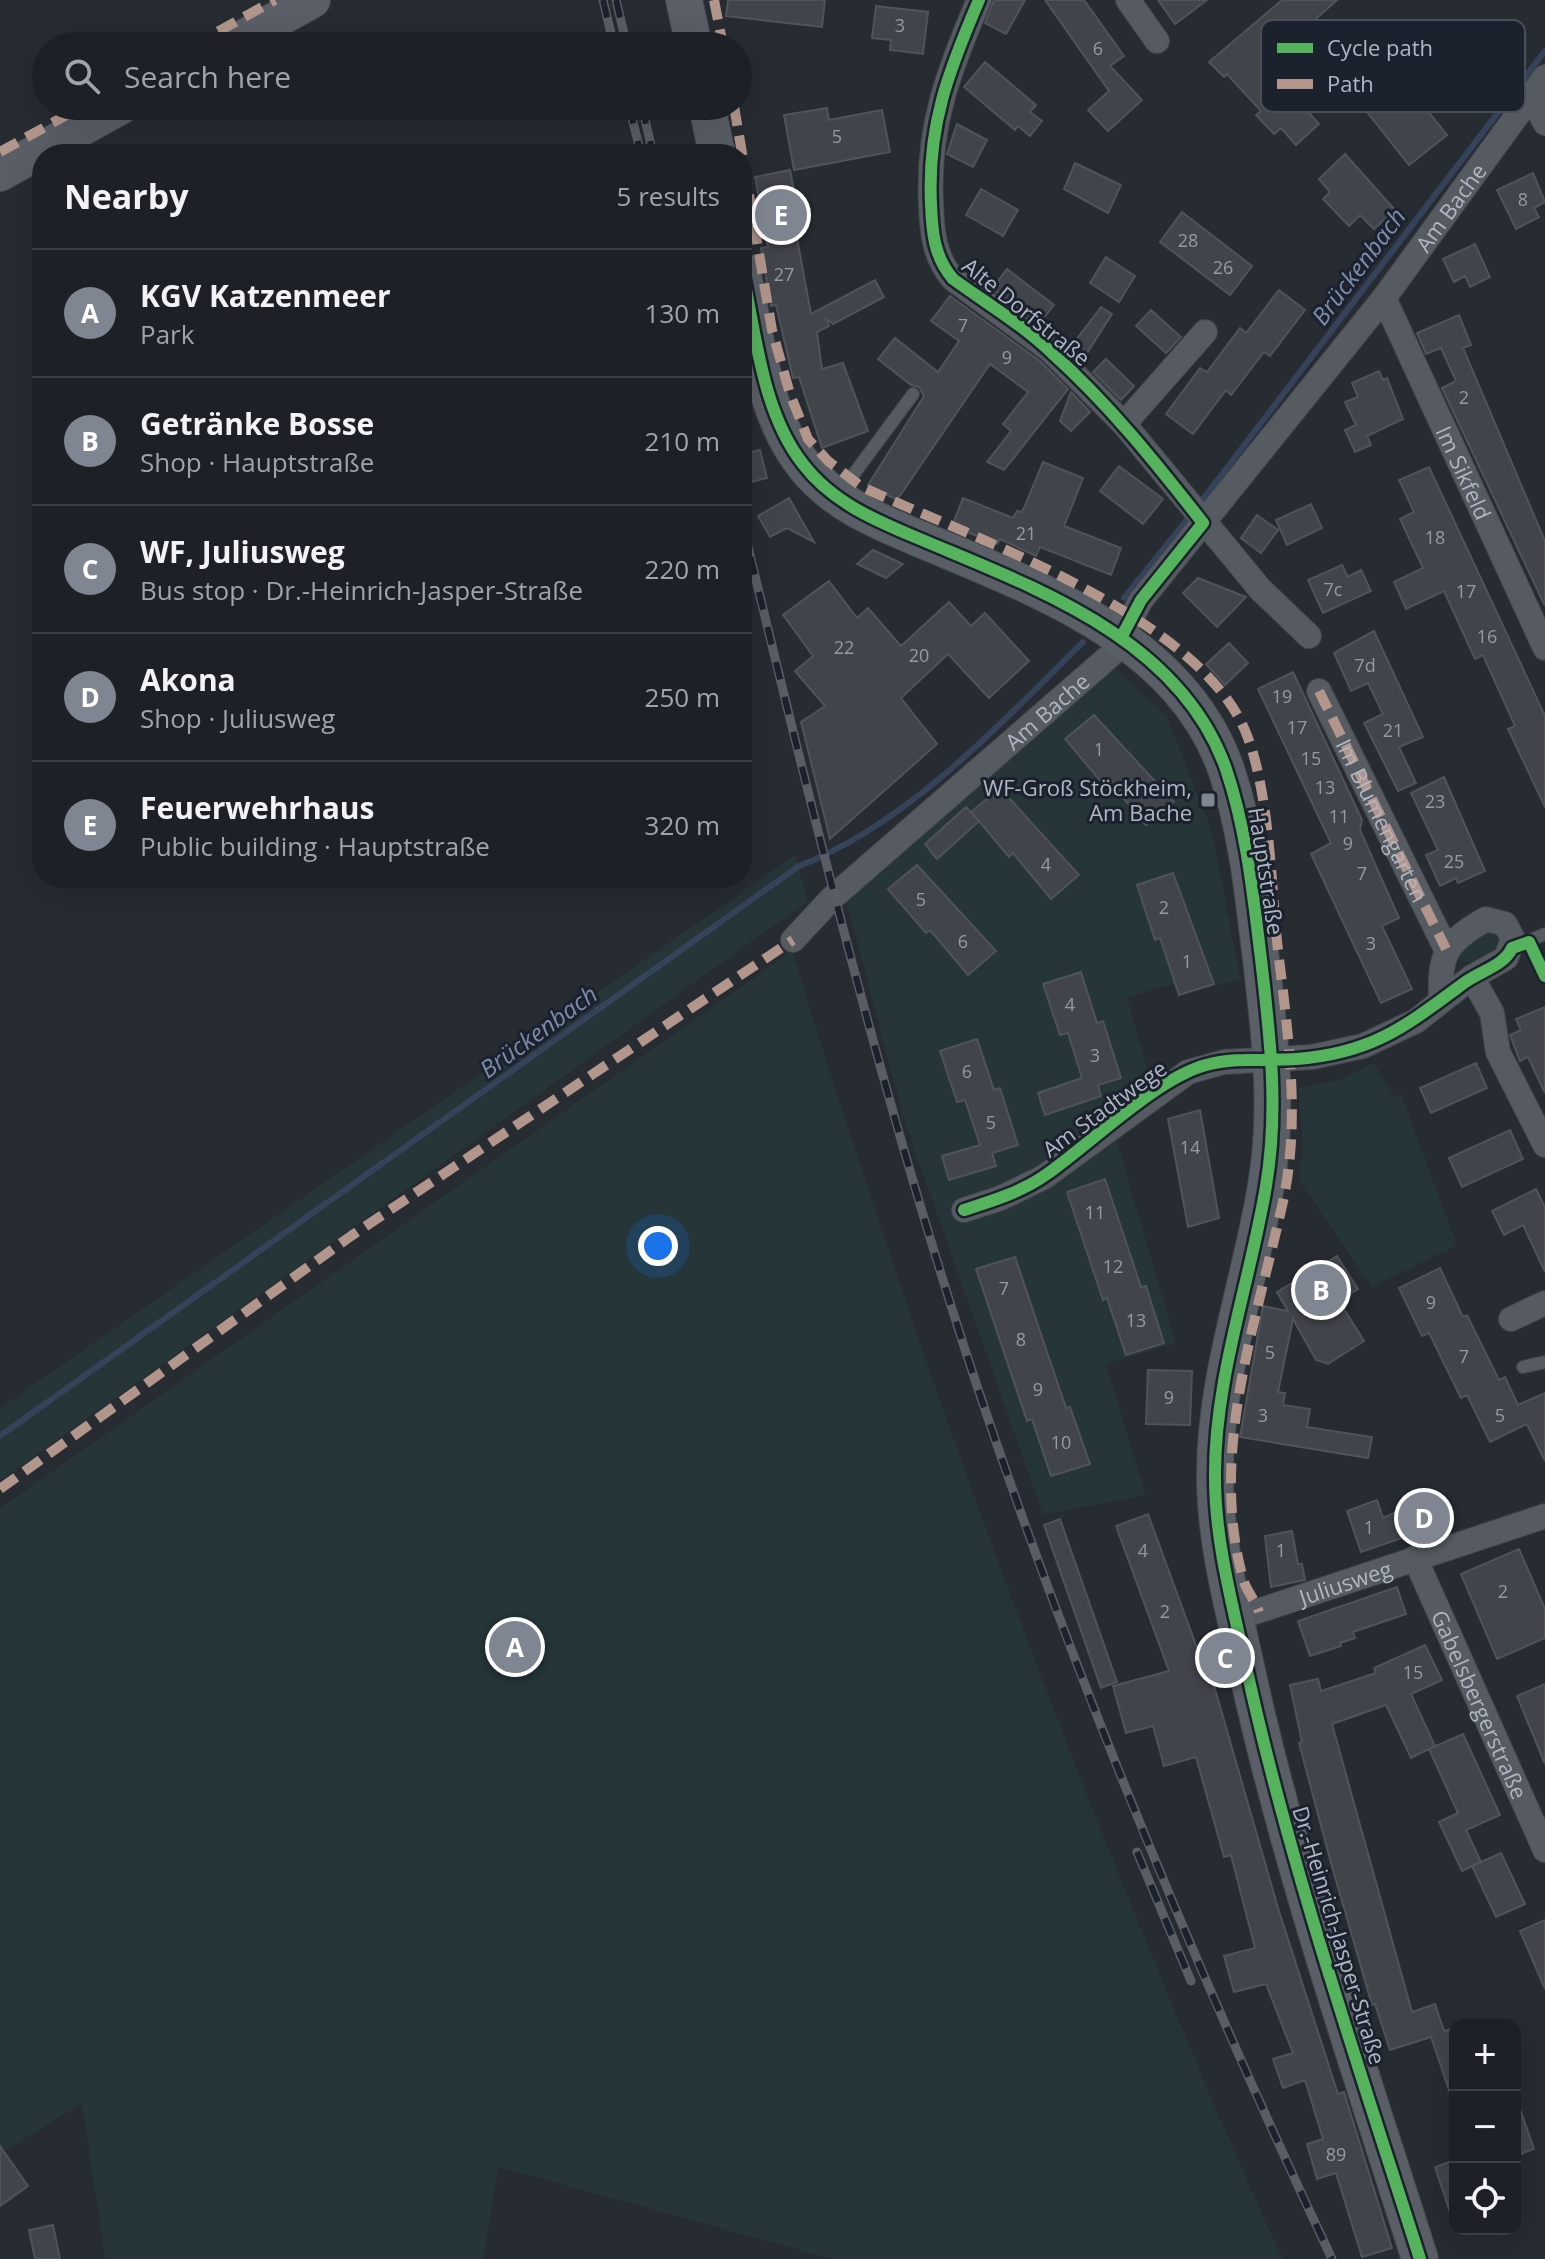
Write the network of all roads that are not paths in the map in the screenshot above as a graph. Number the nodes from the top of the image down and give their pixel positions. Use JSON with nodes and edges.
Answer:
{"nodes":[{"id":1,"x":312,"y":0,"type":"edge"},
{"id":2,"x":684,"y":0,"type":"edge"},
{"id":3,"x":979,"y":0,"type":"edge"},
{"id":4,"x":1128,"y":0,"type":"edge"},
{"id":5,"x":254,"y":32,"type":"edge"},
{"id":6,"x":691,"y":32,"type":"edge"},
{"id":7,"x":1157,"y":41,"type":"dead end"},
{"id":8,"x":1538,"y":86,"type":"edge"},
{"id":9,"x":1525,"y":104,"type":"edge"},
{"id":10,"x":1519,"y":112,"type":"edge"},
{"id":11,"x":96,"y":120,"type":"edge"},
{"id":12,"x":710,"y":120,"type":"edge"},
{"id":13,"x":1545,"y":123,"type":"edge"},
{"id":14,"x":52,"y":144,"type":"edge"},
{"id":15,"x":715,"y":144,"type":"edge"},
{"id":16,"x":32,"y":155,"type":"edge"},
{"id":17,"x":0,"y":173,"type":"edge"},
{"id":18,"x":1384,"y":298,"type":"junction"},
{"id":19,"x":752,"y":315,"type":"edge"},
{"id":20,"x":1205,"y":332,"type":"dead end"},
{"id":21,"x":913,"y":394,"type":"dead end"},
{"id":22,"x":1124,"y":424,"type":"junction"},
{"id":23,"x":836,"y":497,"type":"junction"},
{"id":24,"x":1203,"y":523,"type":"junction"},
{"id":25,"x":1309,"y":636,"type":"dead end"},
{"id":26,"x":1121,"y":638,"type":"junction"},
{"id":27,"x":1545,"y":648,"type":"edge"},
{"id":28,"x":1319,"y":691,"type":"dead end"},
{"id":29,"x":1545,"y":934,"type":"edge"},
{"id":30,"x":793,"y":940,"type":"dead end"},
{"id":31,"x":1512,"y":948,"type":"junction"},
{"id":32,"x":1446,"y":949,"type":"junction"},
{"id":33,"x":1472,"y":977,"type":"junction"},
{"id":34,"x":1441,"y":1000,"type":"junction"},
{"id":35,"x":1272,"y":1060,"type":"junction"},
{"id":36,"x":1545,"y":1145,"type":"edge"},
{"id":37,"x":964,"y":1210,"type":"dead end"},
{"id":38,"x":1545,"y":1303,"type":"edge"},
{"id":39,"x":1511,"y":1319,"type":"dead end"},
{"id":40,"x":1545,"y":1362,"type":"edge"},
{"id":41,"x":1523,"y":1367,"type":"dead end"},
{"id":42,"x":1545,"y":1516,"type":"edge"},
{"id":43,"x":1415,"y":1558,"type":"junction"},
{"id":44,"x":1237,"y":1618,"type":"junction"},
{"id":45,"x":1545,"y":1850,"type":"edge"},
{"id":46,"x":1420,"y":2259,"type":"edge"}],
"edges":[{"from":1,"to":5,"type":"street"},
{"from":2,"to":6,"type":"street"},
{"from":3,"to":22,"type":"street","name":"Alte Dorfstraße"},
{"from":4,"to":7,"type":"street"},
{"from":8,"to":9,"type":"street","name":"Am Bache"},
{"from":8,"to":13,"type":"street"},
{"from":10,"to":18,"type":"street","name":"Am Bache"},
{"from":11,"to":14,"type":"street"},
{"from":12,"to":15,"type":"street"},
{"from":16,"to":17,"type":"street"},
{"from":18,"to":24,"type":"street","name":"Am Bache"},
{"from":18,"to":27,"type":"street","name":"Im Sikfeld"},
{"from":19,"to":23,"type":"street","name":"Hauptstraße"},
{"from":20,"to":22,"type":"street"},
{"from":21,"to":23,"type":"lane"},
{"from":22,"to":24,"type":"street","name":"Alte Dorfstraße"},
{"from":23,"to":26,"type":"street","name":"Hauptstraße"},
{"from":24,"to":25,"type":"street"},
{"from":24,"to":26,"type":"street","name":"Am Bache"},
{"from":26,"to":30,"type":"street","name":"Am Bache"},
{"from":26,"to":35,"type":"street","name":"Hauptstraße"},
{"from":28,"to":32,"type":"street","name":"Im Blumengarten"},
{"from":29,"to":31,"type":"lane"},
{"from":31,"to":32,"type":"street"},
{"from":31,"to":33,"type":"street"},
{"from":32,"to":34,"type":"street"},
{"from":33,"to":34,"type":"street"},
{"from":33,"to":36,"type":"street"},
{"from":34,"to":35,"type":"street"},
{"from":35,"to":37,"type":"street","name":"Am Stadtwege"},
{"from":35,"to":44,"type":"street","name":"Hauptstraße"},
{"from":38,"to":39,"type":"street"},
{"from":40,"to":41,"type":"lane"},
{"from":42,"to":43,"type":"street","name":"Juliusweg"},
{"from":43,"to":44,"type":"street","name":"Juliusweg"},
{"from":43,"to":45,"type":"street","name":"Gabelsbergerstraße"},
{"from":44,"to":46,"type":"street","name":"Dr.-Heinrich-Jasper-Straße"}]}
